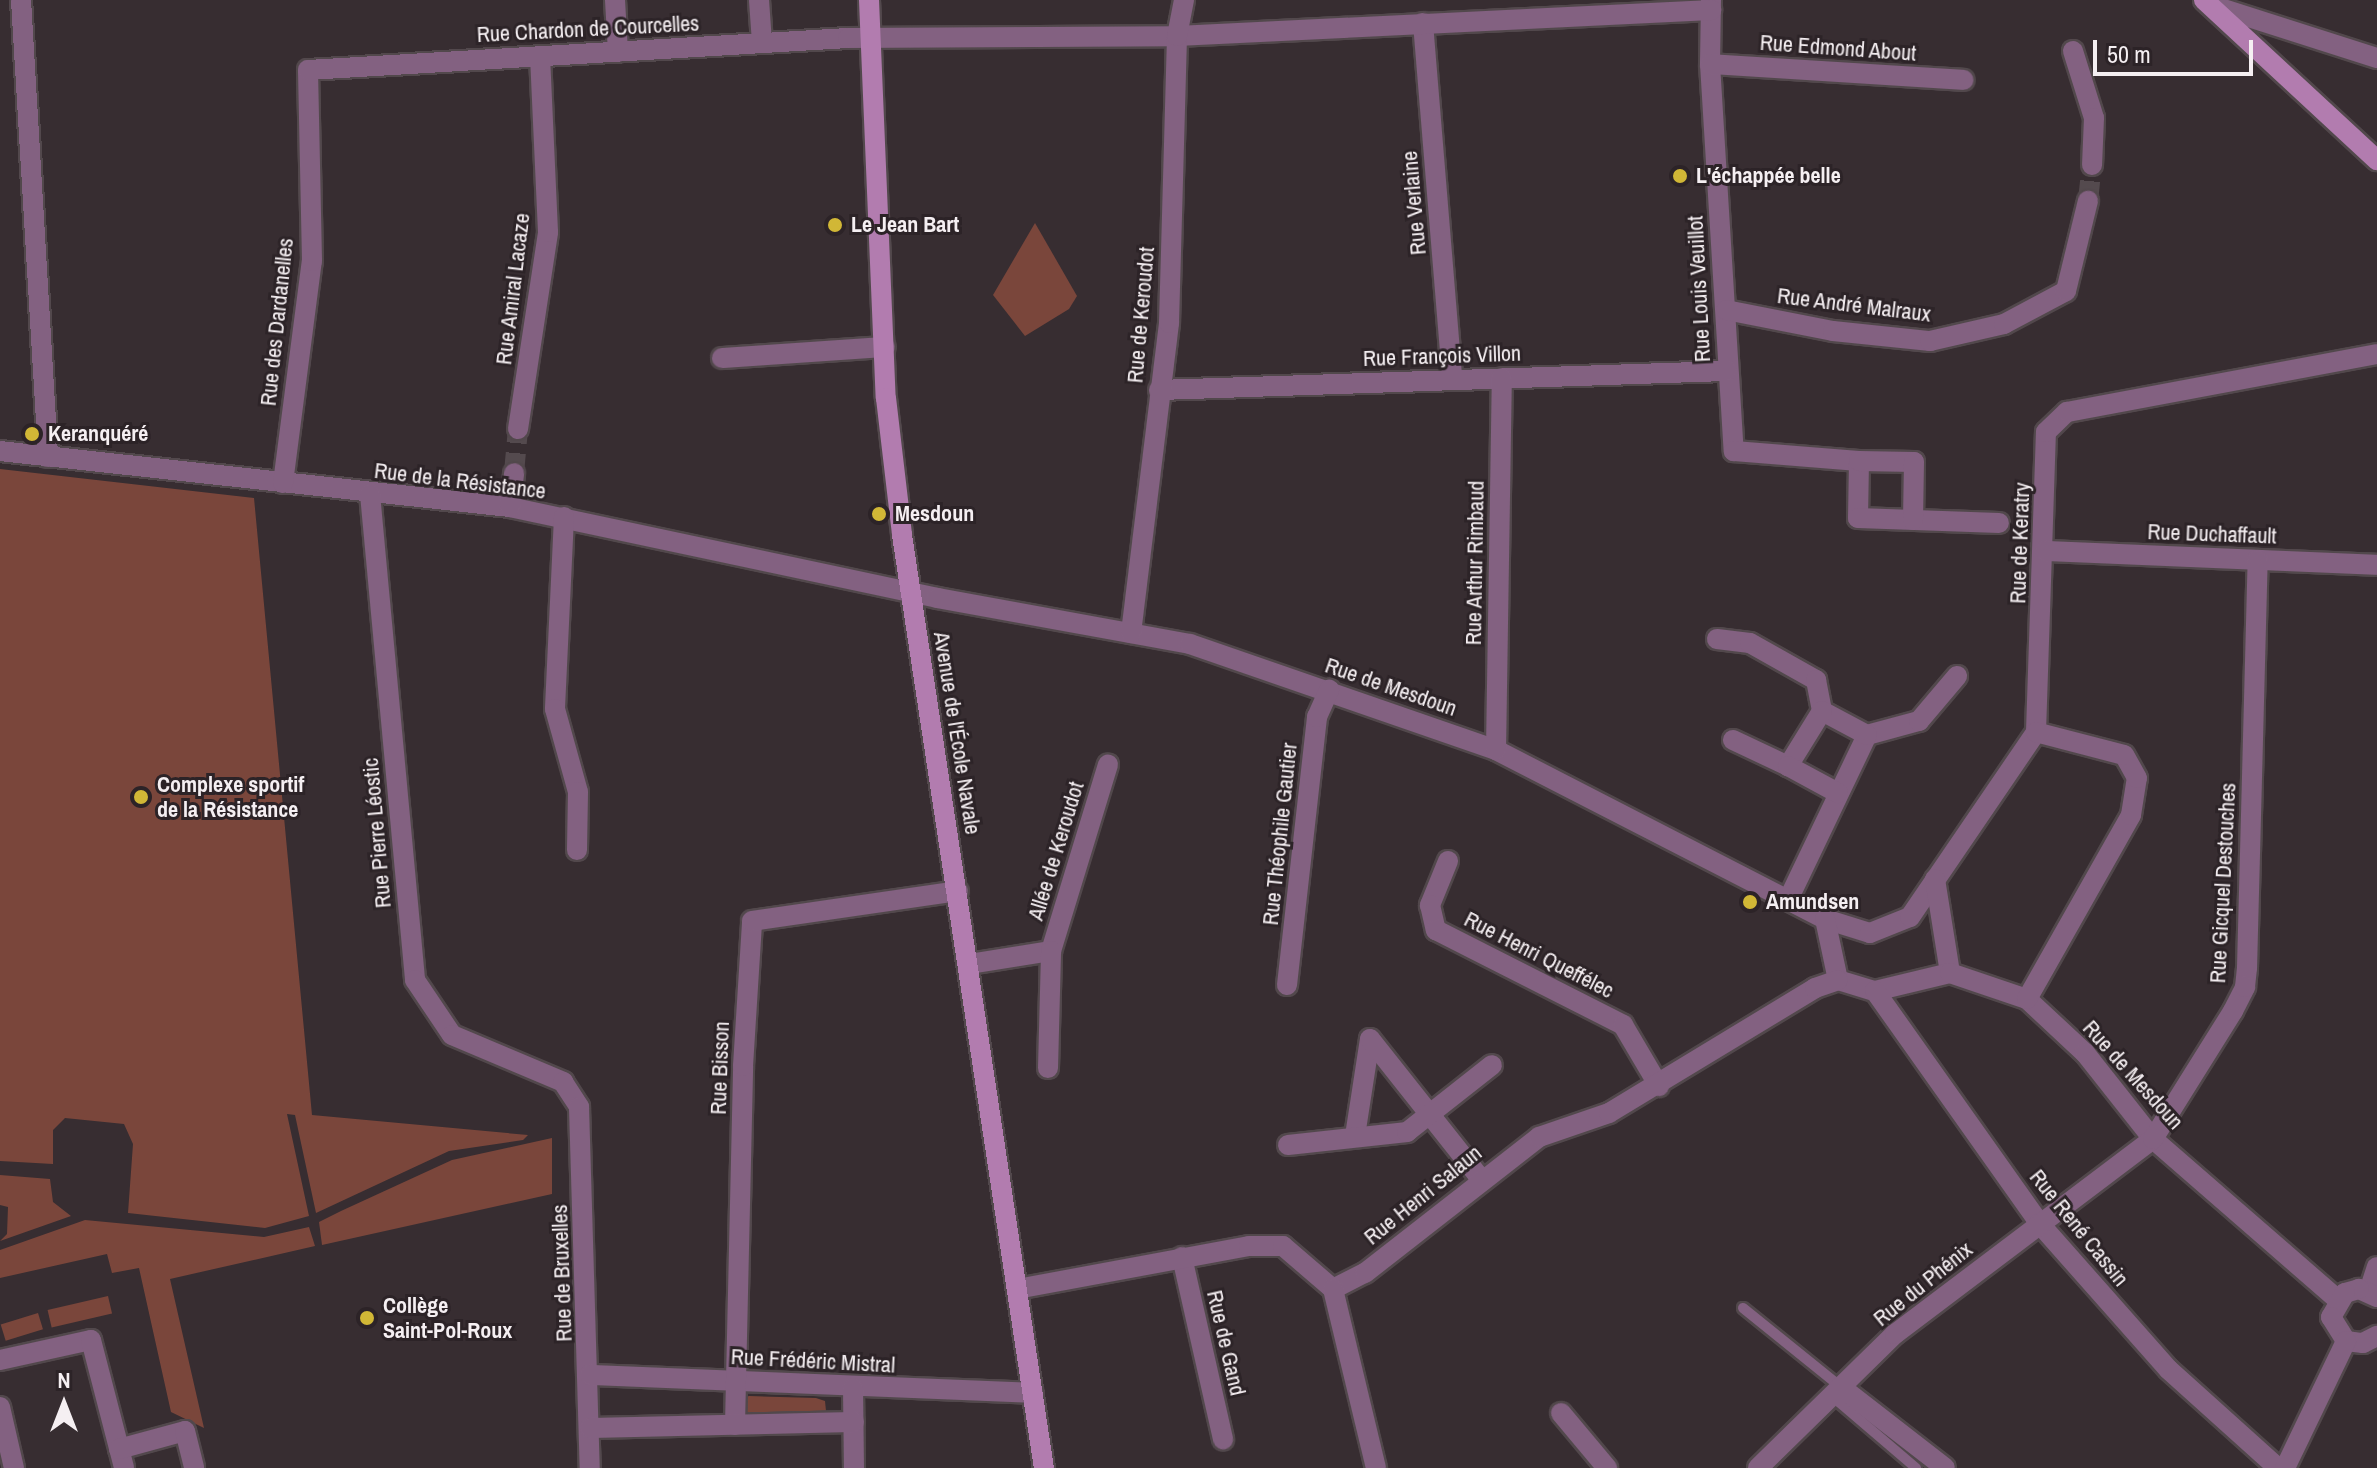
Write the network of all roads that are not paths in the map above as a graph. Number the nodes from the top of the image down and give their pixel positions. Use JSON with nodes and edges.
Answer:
{"nodes":[{"id":1,"x":21,"y":0,"type":"edge"},
{"id":2,"x":615,"y":0,"type":"edge"},
{"id":3,"x":759,"y":0,"type":"edge"},
{"id":4,"x":869,"y":0,"type":"edge"},
{"id":5,"x":1184,"y":0,"type":"edge"},
{"id":6,"x":2207,"y":3,"type":"edge"},
{"id":7,"x":1711,"y":5,"type":"edge"},
{"id":8,"x":1423,"y":23,"type":"junction"},
{"id":9,"x":1177,"y":36,"type":"junction"},
{"id":10,"x":870,"y":39,"type":"junction"},
{"id":11,"x":762,"y":43,"type":"junction"},
{"id":12,"x":2073,"y":51,"type":"dead end"},
{"id":13,"x":618,"y":52,"type":"junction"},
{"id":14,"x":540,"y":57,"type":"junction"},
{"id":15,"x":2377,"y":58,"type":"edge"},
{"id":16,"x":1710,"y":64,"type":"junction"},
{"id":17,"x":308,"y":70,"type":"joint"},
{"id":18,"x":1963,"y":80,"type":"dead end"},
{"id":19,"x":2377,"y":160,"type":"edge"},
{"id":20,"x":2092,"y":165,"type":"tunnel mouth"},
{"id":21,"x":2088,"y":201,"type":"tunnel mouth"},
{"id":22,"x":1726,"y":310,"type":"junction"},
{"id":23,"x":885,"y":347,"type":"junction"},
{"id":24,"x":2377,"y":354,"type":"edge"},
{"id":25,"x":722,"y":358,"type":"dead end"},
{"id":26,"x":1727,"y":371,"type":"junction"},
{"id":27,"x":1502,"y":378,"type":"junction"},
{"id":28,"x":1452,"y":379,"type":"junction"},
{"id":29,"x":1159,"y":390,"type":"junction"},
{"id":30,"x":518,"y":429,"type":"tunnel mouth"},
{"id":31,"x":0,"y":451,"type":"edge"},
{"id":32,"x":48,"y":457,"type":"junction"},
{"id":33,"x":1859,"y":461,"type":"junction"},
{"id":34,"x":514,"y":473,"type":"tunnel mouth"},
{"id":35,"x":283,"y":483,"type":"junction"},
{"id":36,"x":370,"y":494,"type":"junction"},
{"id":37,"x":510,"y":507,"type":"junction"},
{"id":38,"x":564,"y":517,"type":"junction"},
{"id":39,"x":1913,"y":520,"type":"junction"},
{"id":40,"x":1999,"y":523,"type":"dead end"},
{"id":41,"x":2045,"y":551,"type":"junction"},
{"id":42,"x":2258,"y":560,"type":"junction"},
{"id":43,"x":2377,"y":565,"type":"edge"},
{"id":44,"x":909,"y":592,"type":"junction"},
{"id":45,"x":1131,"y":633,"type":"junction"},
{"id":46,"x":1717,"y":639,"type":"dead end"},
{"id":47,"x":1957,"y":676,"type":"dead end"},
{"id":48,"x":1329,"y":690,"type":"junction"},
{"id":49,"x":1822,"y":711,"type":"junction"},
{"id":50,"x":2036,"y":732,"type":"junction"},
{"id":51,"x":1867,"y":735,"type":"junction"},
{"id":52,"x":1733,"y":740,"type":"dead end"},
{"id":53,"x":1496,"y":750,"type":"junction"},
{"id":54,"x":1108,"y":765,"type":"dead end"},
{"id":55,"x":1788,"y":766,"type":"junction"},
{"id":56,"x":1838,"y":793,"type":"junction"},
{"id":57,"x":577,"y":850,"type":"dead end"},
{"id":58,"x":1448,"y":861,"type":"dead end"},
{"id":59,"x":1935,"y":879,"type":"junction"},
{"id":60,"x":958,"y":891,"type":"junction"},
{"id":61,"x":1788,"y":900,"type":"junction"},
{"id":62,"x":1825,"y":919,"type":"junction"},
{"id":63,"x":1051,"y":951,"type":"junction"},
{"id":64,"x":969,"y":964,"type":"junction"},
{"id":65,"x":1950,"y":973,"type":"junction"},
{"id":66,"x":1838,"y":980,"type":"junction"},
{"id":67,"x":1287,"y":985,"type":"dead end"},
{"id":68,"x":1875,"y":991,"type":"junction"},
{"id":69,"x":2027,"y":999,"type":"junction"},
{"id":70,"x":1492,"y":1065,"type":"dead end"},
{"id":71,"x":1048,"y":1068,"type":"dead end"},
{"id":72,"x":563,"y":1082,"type":"joint"},
{"id":73,"x":1659,"y":1086,"type":"junction"},
{"id":74,"x":1427,"y":1114,"type":"junction"},
{"id":75,"x":1355,"y":1136,"type":"junction"},
{"id":76,"x":2153,"y":1139,"type":"junction"},
{"id":77,"x":1288,"y":1145,"type":"dead end"},
{"id":78,"x":1480,"y":1178,"type":"junction"},
{"id":79,"x":2039,"y":1223,"type":"junction"},
{"id":80,"x":1182,"y":1257,"type":"junction"},
{"id":81,"x":2377,"y":1267,"type":"edge"},
{"id":82,"x":1017,"y":1289,"type":"junction"},
{"id":83,"x":1333,"y":1289,"type":"junction"},
{"id":84,"x":2373,"y":1294,"type":"edge"},
{"id":85,"x":2337,"y":1299,"type":"junction"},
{"id":86,"x":1743,"y":1308,"type":"dead end"},
{"id":87,"x":2377,"y":1336,"type":"edge"},
{"id":88,"x":2346,"y":1341,"type":"junction"},
{"id":89,"x":0,"y":1360,"type":"edge"},
{"id":90,"x":590,"y":1375,"type":"junction"},
{"id":91,"x":736,"y":1381,"type":"junction"},
{"id":92,"x":853,"y":1388,"type":"junction"},
{"id":93,"x":1842,"y":1388,"type":"junction"},
{"id":94,"x":1033,"y":1393,"type":"junction"},
{"id":95,"x":0,"y":1407,"type":"edge"},
{"id":96,"x":1561,"y":1413,"type":"dead end"},
{"id":97,"x":854,"y":1422,"type":"junction"},
{"id":98,"x":735,"y":1425,"type":"junction"},
{"id":99,"x":590,"y":1428,"type":"junction"},
{"id":100,"x":1223,"y":1439,"type":"dead end"},
{"id":101,"x":122,"y":1458,"type":"edge"},
{"id":102,"x":14,"y":1468,"type":"edge"},
{"id":103,"x":194,"y":1468,"type":"edge"},
{"id":104,"x":590,"y":1468,"type":"edge"},
{"id":105,"x":854,"y":1468,"type":"edge"},
{"id":106,"x":1044,"y":1468,"type":"edge"},
{"id":107,"x":1376,"y":1468,"type":"edge"},
{"id":108,"x":1607,"y":1468,"type":"edge"},
{"id":109,"x":1758,"y":1468,"type":"edge"},
{"id":110,"x":1916,"y":1468,"type":"edge"},
{"id":111,"x":1945,"y":1468,"type":"edge"},
{"id":112,"x":2278,"y":1468,"type":"edge"},
{"id":113,"x":2285,"y":1468,"type":"edge"}],
"edges":[{"from":1,"to":32,"type":"street"},
{"from":2,"to":13,"type":"street"},
{"from":3,"to":11,"type":"street"},
{"from":4,"to":10,"type":"street","name":"Avenue de l'École Navale"},
{"from":5,"to":9,"type":"street","name":"Rue de Keroudot"},
{"from":6,"to":15,"type":"street"},
{"from":6,"to":19,"type":"street"},
{"from":7,"to":8,"type":"street","name":"Rue Chardon de Courcelles"},
{"from":7,"to":16,"type":"street","name":"Rue Louis Veuillot"},
{"from":8,"to":9,"type":"street","name":"Rue Chardon de Courcelles"},
{"from":8,"to":28,"type":"street","name":"Rue Verlaine"},
{"from":9,"to":10,"type":"street","name":"Rue Chardon de Courcelles"},
{"from":9,"to":29,"type":"street","name":"Rue de Keroudot"},
{"from":10,"to":11,"type":"street","name":"Rue Chardon de Courcelles"},
{"from":10,"to":23,"type":"street","name":"Avenue de l'École Navale"},
{"from":11,"to":13,"type":"street","name":"Rue Chardon de Courcelles"},
{"from":12,"to":20,"type":"street"},
{"from":13,"to":14,"type":"street","name":"Rue Chardon de Courcelles"},
{"from":14,"to":17,"type":"street","name":"Rue Chardon de Courcelles"},
{"from":14,"to":30,"type":"street","name":"Rue Amiral Lacaze"},
{"from":16,"to":18,"type":"street","name":"Rue Edmond About"},
{"from":16,"to":22,"type":"street","name":"Rue Louis Veuillot"},
{"from":17,"to":35,"type":"street","name":"Rue des Dardanelles"},
{"from":21,"to":22,"type":"street","name":"Rue André Malraux"},
{"from":22,"to":26,"type":"street","name":"Rue Louis Veuillot"},
{"from":23,"to":25,"type":"street"},
{"from":23,"to":44,"type":"street","name":"Avenue de l'École Navale"},
{"from":24,"to":41,"type":"street","name":"Rue de Keratry"},
{"from":26,"to":27,"type":"street","name":"Rue François Villon"},
{"from":26,"to":33,"type":"street","name":"Rue Louis Veuillot"},
{"from":27,"to":28,"type":"street","name":"Rue François Villon"},
{"from":27,"to":53,"type":"street","name":"Rue Arthur Rimbaud"},
{"from":28,"to":29,"type":"street","name":"Rue François Villon"},
{"from":29,"to":45,"type":"street","name":"Rue de Keroudot"},
{"from":31,"to":32,"type":"street","name":"Rue de la Résistance"},
{"from":32,"to":35,"type":"street","name":"Rue de la Résistance"},
{"from":33,"to":39,"type":"street"},
{"from":33,"to":39,"type":"street","name":"Rue Louis Veuillot"},
{"from":34,"to":37,"type":"street"},
{"from":35,"to":36,"type":"street","name":"Rue de la Résistance"},
{"from":36,"to":37,"type":"street","name":"Rue de la Résistance"},
{"from":36,"to":72,"type":"street","name":"Rue Pierre Léostic"},
{"from":37,"to":38,"type":"street","name":"Rue de la Résistance"},
{"from":38,"to":44,"type":"street","name":"Rue de la Résistance"},
{"from":38,"to":57,"type":"street"},
{"from":39,"to":40,"type":"street"},
{"from":41,"to":42,"type":"street","name":"Rue Duchaffault"},
{"from":41,"to":50,"type":"street","name":"Rue de Keratry"},
{"from":42,"to":43,"type":"street","name":"Rue Duchaffault"},
{"from":42,"to":76,"type":"street","name":"Rue Gicquel Destouches"},
{"from":44,"to":45,"type":"street","name":"Rue de Mesdoun"},
{"from":44,"to":60,"type":"street","name":"Avenue de l'École Navale"},
{"from":45,"to":48,"type":"street","name":"Rue de Mesdoun"},
{"from":46,"to":49,"type":"street"},
{"from":47,"to":51,"type":"street"},
{"from":48,"to":53,"type":"street","name":"Rue de Mesdoun"},
{"from":48,"to":67,"type":"street","name":"Rue Théophile Gautier"},
{"from":49,"to":51,"type":"street"},
{"from":49,"to":55,"type":"street"},
{"from":50,"to":59,"type":"street"},
{"from":50,"to":69,"type":"street"},
{"from":51,"to":56,"type":"street"},
{"from":52,"to":55,"type":"street"},
{"from":53,"to":61,"type":"street","name":"Rue de Mesdoun"},
{"from":54,"to":63,"type":"street","name":"Allée de Keroudot"},
{"from":55,"to":56,"type":"street"},
{"from":56,"to":61,"type":"street"},
{"from":58,"to":73,"type":"street","name":"Rue Henri Queffélec"},
{"from":59,"to":62,"type":"street","name":"Rue de Mesdoun"},
{"from":59,"to":65,"type":"street"},
{"from":60,"to":64,"type":"street","name":"Avenue de l'École Navale"},
{"from":60,"to":91,"type":"street","name":"Rue Bisson"},
{"from":61,"to":62,"type":"street","name":"Rue de Mesdoun"},
{"from":62,"to":66,"type":"street"},
{"from":63,"to":64,"type":"street","name":"Allée de Keroudot"},
{"from":63,"to":71,"type":"street","name":"Allée de Keroudot"},
{"from":64,"to":82,"type":"street","name":"Avenue de l'École Navale"},
{"from":65,"to":68,"type":"street"},
{"from":65,"to":69,"type":"street","name":"Rue de Mesdoun"},
{"from":66,"to":68,"type":"street"},
{"from":66,"to":73,"type":"street","name":"Rue Henri Salaun"},
{"from":68,"to":79,"type":"street","name":"Rue René Cassin"},
{"from":69,"to":76,"type":"street","name":"Rue de Mesdoun"},
{"from":70,"to":74,"type":"street"},
{"from":72,"to":90,"type":"street","name":"Rue de Bruxelles"},
{"from":73,"to":78,"type":"street","name":"Rue Henri Salaun"},
{"from":74,"to":75,"type":"street"},
{"from":74,"to":75,"type":"street"},
{"from":74,"to":78,"type":"street"},
{"from":75,"to":77,"type":"street"},
{"from":76,"to":79,"type":"street","name":"Rue Gicquel Destouches"},
{"from":76,"to":85,"type":"street","name":"Rue de Mesdoun"},
{"from":78,"to":83,"type":"street","name":"Rue Henri Salaun"},
{"from":79,"to":93,"type":"street","name":"Rue du Phénix"},
{"from":79,"to":112,"type":"street","name":"Rue René Cassin"},
{"from":80,"to":82,"type":"street"},
{"from":80,"to":83,"type":"street"},
{"from":80,"to":100,"type":"street","name":"Rue de Gand"},
{"from":81,"to":84,"type":"street"},
{"from":82,"to":94,"type":"street","name":"Avenue de l'École Navale"},
{"from":83,"to":107,"type":"street"},
{"from":84,"to":85,"type":"street"},
{"from":85,"to":88,"type":"street"},
{"from":86,"to":93,"type":"lane"},
{"from":87,"to":88,"type":"street"},
{"from":88,"to":113,"type":"street"},
{"from":89,"to":101,"type":"street"},
{"from":90,"to":91,"type":"street","name":"Rue Frédéric Mistral"},
{"from":90,"to":99,"type":"street","name":"Rue de Bruxelles"},
{"from":91,"to":92,"type":"street","name":"Rue Frédéric Mistral"},
{"from":91,"to":98,"type":"street","name":"Rue Bisson"},
{"from":92,"to":94,"type":"street","name":"Rue Frédéric Mistral"},
{"from":92,"to":97,"type":"street"},
{"from":93,"to":109,"type":"street","name":"Rue du Phénix"},
{"from":93,"to":110,"type":"lane"},
{"from":93,"to":111,"type":"street"},
{"from":94,"to":106,"type":"street","name":"Avenue de l'École Navale"},
{"from":95,"to":102,"type":"street"},
{"from":96,"to":108,"type":"street"},
{"from":97,"to":98,"type":"street"},
{"from":97,"to":105,"type":"street"},
{"from":98,"to":99,"type":"street"},
{"from":99,"to":104,"type":"street","name":"Rue de Bruxelles"},
{"from":101,"to":103,"type":"street"}]}
